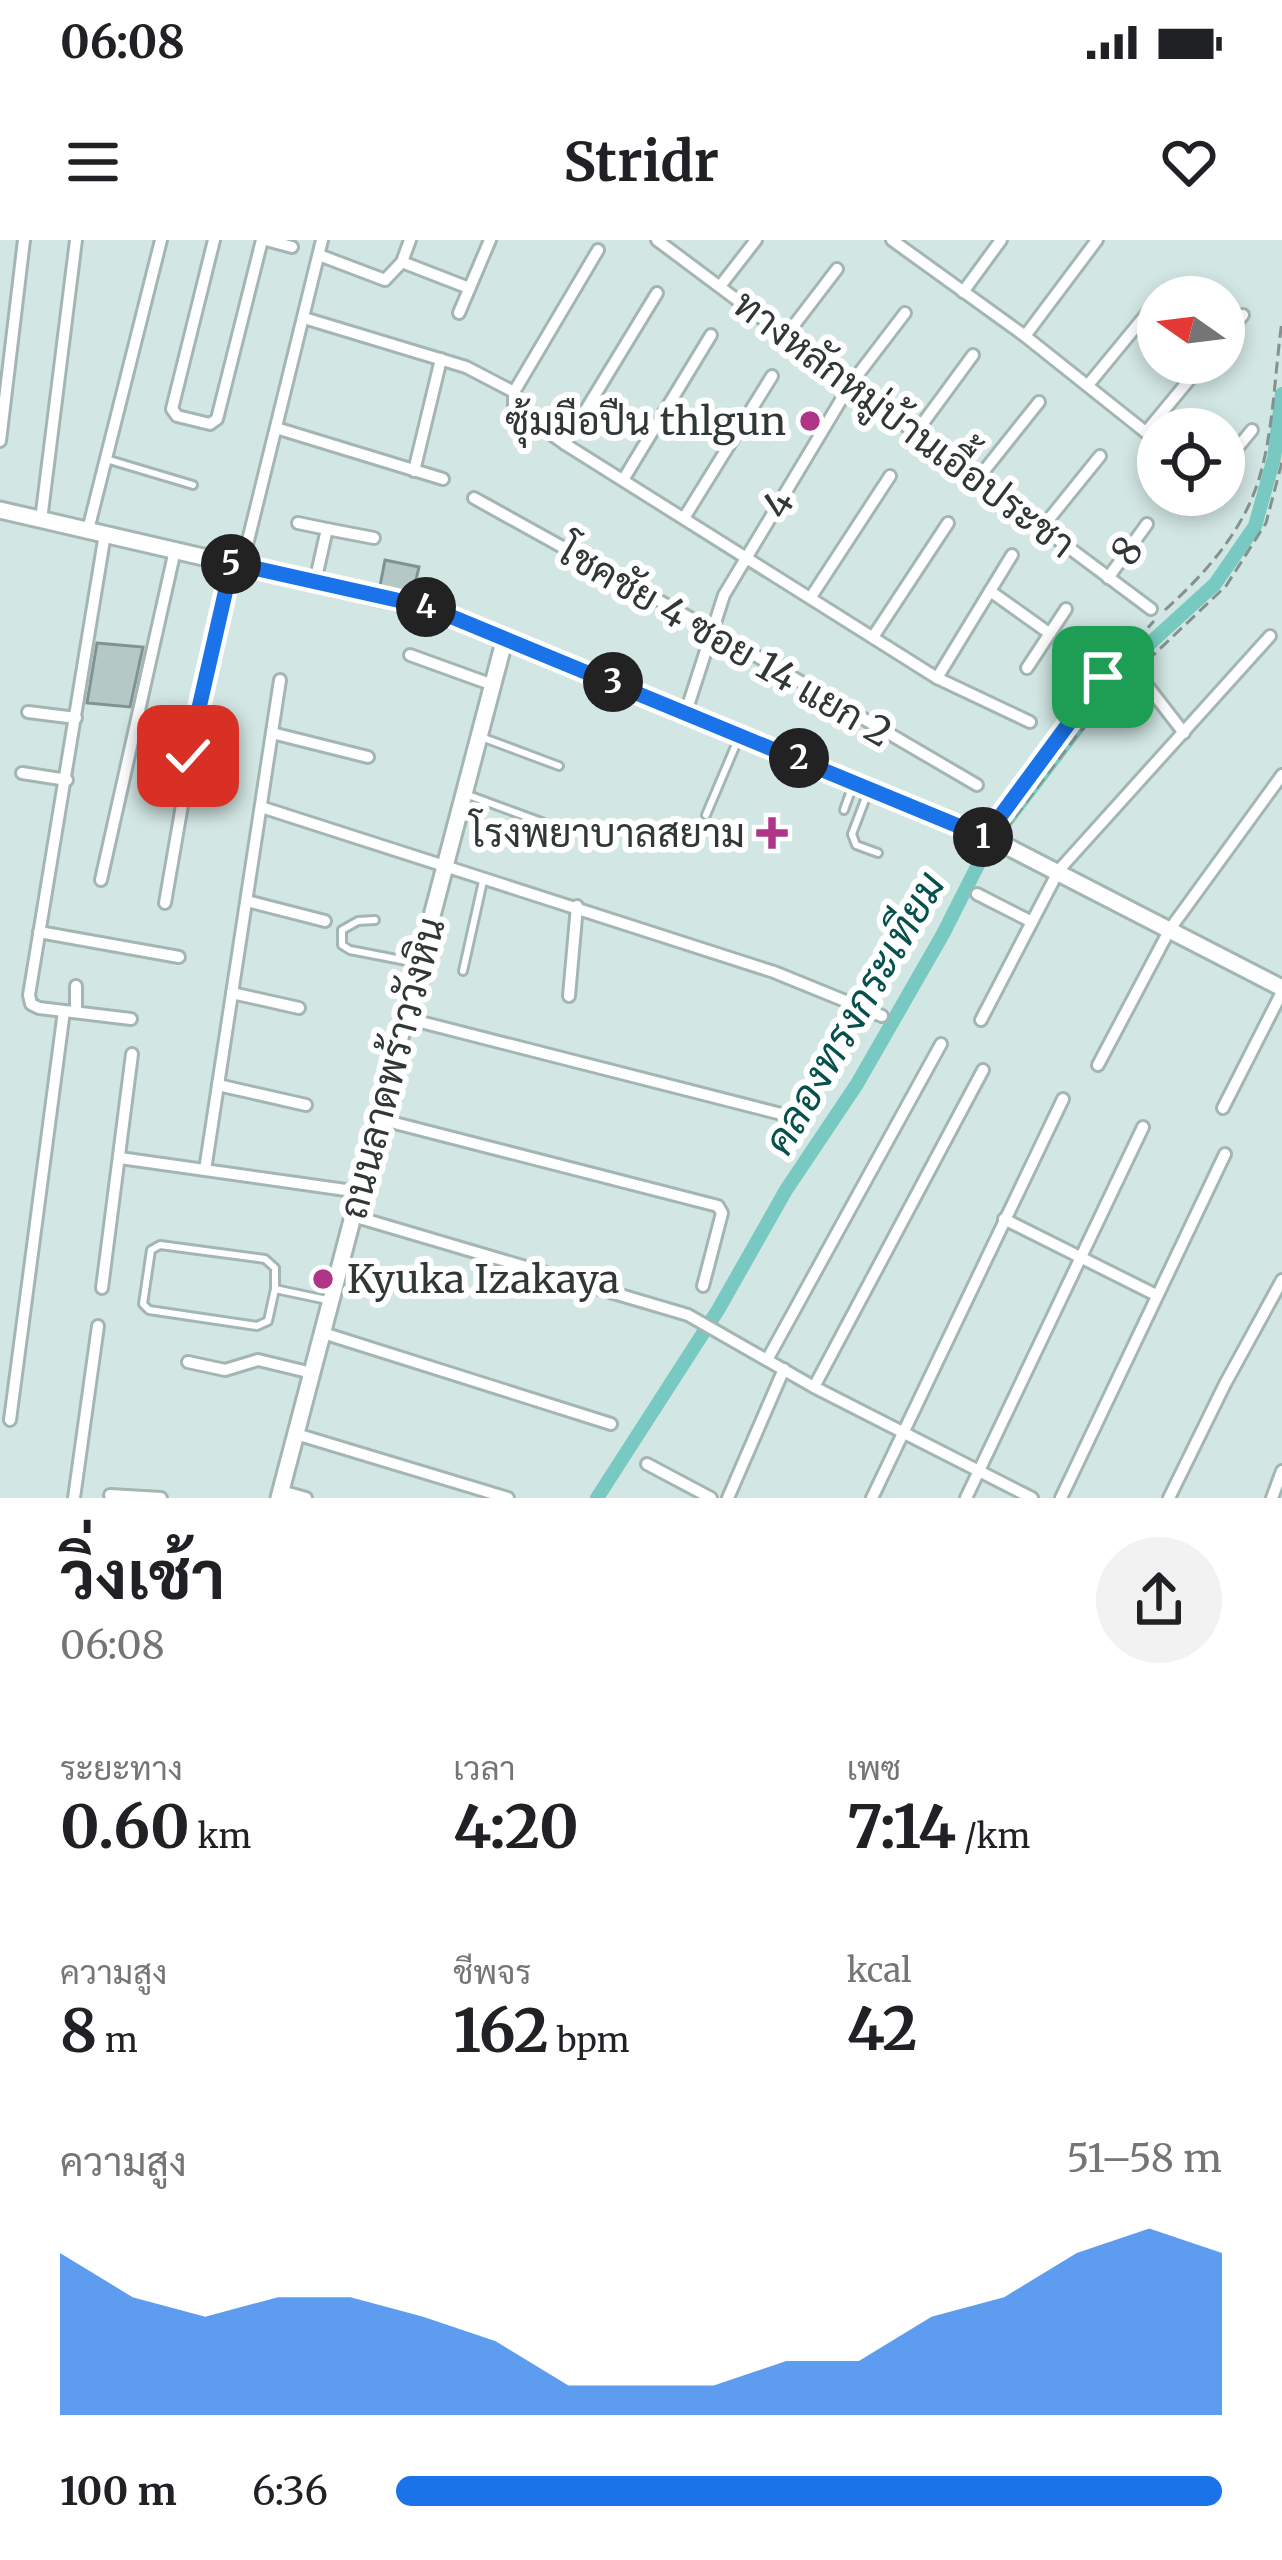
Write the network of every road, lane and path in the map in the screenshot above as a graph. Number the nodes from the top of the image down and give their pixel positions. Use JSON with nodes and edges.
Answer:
{"nodes":[{"id":1,"x":24,"y":240,"type":"edge"},
{"id":2,"x":76,"y":240,"type":"edge"},
{"id":3,"x":161,"y":240,"type":"edge"},
{"id":4,"x":214,"y":240,"type":"edge"},
{"id":5,"x":264,"y":240,"type":"edge"},
{"id":6,"x":322,"y":240,"type":"edge"},
{"id":7,"x":410,"y":240,"type":"edge"},
{"id":8,"x":490,"y":240,"type":"edge"},
{"id":9,"x":657,"y":240,"type":"edge"},
{"id":10,"x":756,"y":240,"type":"edge"},
{"id":11,"x":1001,"y":240,"type":"edge"},
{"id":12,"x":1096,"y":240,"type":"edge"},
{"id":13,"x":899,"y":242,"type":"edge"},
{"id":14,"x":292,"y":247,"type":"dead end"},
{"id":15,"x":598,"y":250,"type":"dead end"},
{"id":16,"x":319,"y":256,"type":"junction"},
{"id":17,"x":401,"y":262,"type":"junction"},
{"id":18,"x":837,"y":269,"type":"dead end"},
{"id":19,"x":721,"y":285,"type":"junction"},
{"id":20,"x":469,"y":288,"type":"junction"},
{"id":21,"x":657,"y":292,"type":"dead end"},
{"id":22,"x":963,"y":292,"type":"junction"},
{"id":23,"x":459,"y":313,"type":"dead end"},
{"id":24,"x":905,"y":313,"type":"dead end"},
{"id":25,"x":304,"y":318,"type":"junction"},
{"id":26,"x":1282,"y":321,"type":"edge"},
{"id":27,"x":1137,"y":325,"type":"edge"},
{"id":28,"x":711,"y":334,"type":"dead end"},
{"id":29,"x":1025,"y":336,"type":"junction"},
{"id":30,"x":785,"y":337,"type":"junction"},
{"id":31,"x":974,"y":356,"type":"dead end"},
{"id":32,"x":441,"y":359,"type":"junction"},
{"id":33,"x":772,"y":376,"type":"dead end"},
{"id":34,"x":1186,"y":384,"type":"edge"},
{"id":35,"x":850,"y":385,"type":"junction"},
{"id":36,"x":1088,"y":385,"type":"junction"},
{"id":37,"x":514,"y":392,"type":"junction"},
{"id":38,"x":1039,"y":403,"type":"dead end"},
{"id":39,"x":1166,"y":408,"type":"edge"},
{"id":40,"x":1137,"y":425,"type":"edge"},
{"id":41,"x":276,"y":428,"type":"junction"},
{"id":42,"x":1252,"y":430,"type":"dead end"},
{"id":43,"x":915,"y":434,"type":"junction"},
{"id":44,"x":1245,"y":438,"type":"edge"},
{"id":45,"x":0,"y":441,"type":"edge"},
{"id":46,"x":565,"y":444,"type":"junction"},
{"id":47,"x":1100,"y":456,"type":"dead end"},
{"id":48,"x":106,"y":459,"type":"junction"},
{"id":49,"x":1282,"y":462,"type":"edge"},
{"id":50,"x":414,"y":471,"type":"junction"},
{"id":51,"x":890,"y":476,"type":"dead end"},
{"id":52,"x":443,"y":478,"type":"dead end"},
{"id":53,"x":623,"y":480,"type":"junction"},
{"id":54,"x":976,"y":481,"type":"junction"},
{"id":55,"x":193,"y":485,"type":"dead end"},
{"id":56,"x":474,"y":498,"type":"dead end"},
{"id":57,"x":0,"y":510,"type":"edge"},
{"id":58,"x":684,"y":518,"type":"junction"},
{"id":59,"x":41,"y":520,"type":"junction"},
{"id":60,"x":298,"y":523,"type":"dead end"},
{"id":61,"x":948,"y":523,"type":"dead end"},
{"id":62,"x":1147,"y":524,"type":"dead end"},
{"id":63,"x":327,"y":529,"type":"junction"},
{"id":64,"x":88,"y":530,"type":"junction"},
{"id":65,"x":1041,"y":530,"type":"junction"},
{"id":66,"x":105,"y":534,"type":"junction"},
{"id":67,"x":374,"y":538,"type":"dead end"},
{"id":68,"x":175,"y":550,"type":"junction"},
{"id":69,"x":1012,"y":556,"type":"dead end"},
{"id":70,"x":745,"y":557,"type":"junction"},
{"id":71,"x":237,"y":564,"type":"junction"},
{"id":72,"x":1108,"y":578,"type":"junction"},
{"id":73,"x":315,"y":582,"type":"junction"},
{"id":74,"x":990,"y":591,"type":"junction"},
{"id":75,"x":812,"y":597,"type":"junction"},
{"id":76,"x":1066,"y":608,"type":"dead end"},
{"id":77,"x":1151,"y":609,"type":"dead end"},
{"id":78,"x":710,"y":629,"type":"junction"},
{"id":79,"x":1049,"y":634,"type":"junction"},
{"id":80,"x":1270,"y":636,"type":"dead end"},
{"id":81,"x":873,"y":637,"type":"junction"},
{"id":82,"x":505,"y":638,"type":"junction"},
{"id":83,"x":410,"y":656,"type":"dead end"},
{"id":84,"x":1027,"y":668,"type":"dead end"},
{"id":85,"x":1136,"y":671,"type":"junction"},
{"id":86,"x":937,"y":678,"type":"junction"},
{"id":87,"x":280,"y":680,"type":"dead end"},
{"id":88,"x":493,"y":685,"type":"junction"},
{"id":89,"x":28,"y":712,"type":"dead end"},
{"id":90,"x":686,"y":712,"type":"junction"},
{"id":91,"x":76,"y":718,"type":"junction"},
{"id":92,"x":1030,"y":722,"type":"dead end"},
{"id":93,"x":272,"y":733,"type":"junction"},
{"id":94,"x":1184,"y":733,"type":"junction"},
{"id":95,"x":740,"y":734,"type":"junction"},
{"id":96,"x":479,"y":736,"type":"junction"},
{"id":97,"x":368,"y":758,"type":"dead end"},
{"id":98,"x":559,"y":766,"type":"dead end"},
{"id":99,"x":22,"y":773,"type":"dead end"},
{"id":100,"x":1282,"y":775,"type":"edge"},
{"id":101,"x":67,"y":780,"type":"junction"},
{"id":102,"x":862,"y":784,"type":"junction"},
{"id":103,"x":977,"y":785,"type":"dead end"},
{"id":104,"x":464,"y":794,"type":"junction"},
{"id":105,"x":261,"y":807,"type":"junction"},
{"id":106,"x":844,"y":810,"type":"dead end"},
{"id":107,"x":706,"y":815,"type":"dead end"},
{"id":108,"x":544,"y":824,"type":"dead end"},
{"id":109,"x":852,"y":834,"type":"junction"},
{"id":110,"x":842,"y":836,"type":"dead end"},
{"id":111,"x":991,"y":840,"type":"junction"},
{"id":112,"x":878,"y":853,"type":"dead end"},
{"id":113,"x":446,"y":866,"type":"junction"},
{"id":114,"x":1058,"y":870,"type":"junction"},
{"id":115,"x":484,"y":878,"type":"junction"},
{"id":116,"x":101,"y":880,"type":"dead end"},
{"id":117,"x":977,"y":894,"type":"dead end"},
{"id":118,"x":247,"y":901,"type":"junction"},
{"id":119,"x":165,"y":903,"type":"dead end"},
{"id":120,"x":577,"y":906,"type":"junction"},
{"id":121,"x":375,"y":920,"type":"dead end"},
{"id":122,"x":325,"y":921,"type":"dead end"},
{"id":123,"x":1030,"y":921,"type":"junction"},
{"id":124,"x":1170,"y":929,"type":"junction"},
{"id":125,"x":39,"y":932,"type":"junction"},
{"id":126,"x":178,"y":956,"type":"dead end"},
{"id":127,"x":420,"y":964,"type":"junction"},
{"id":128,"x":463,"y":971,"type":"dead end"},
{"id":129,"x":76,"y":986,"type":"dead end"},
{"id":130,"x":1282,"y":990,"type":"edge"},
{"id":131,"x":232,"y":993,"type":"junction"},
{"id":132,"x":569,"y":996,"type":"dead end"},
{"id":133,"x":299,"y":1008,"type":"dead end"},
{"id":134,"x":70,"y":1012,"type":"junction"},
{"id":135,"x":882,"y":1016,"type":"dead end"},
{"id":136,"x":405,"y":1018,"type":"junction"},
{"id":137,"x":131,"y":1019,"type":"dead end"},
{"id":138,"x":981,"y":1020,"type":"dead end"},
{"id":139,"x":941,"y":1044,"type":"dead end"},
{"id":140,"x":132,"y":1054,"type":"dead end"},
{"id":141,"x":1098,"y":1065,"type":"dead end"},
{"id":142,"x":983,"y":1070,"type":"dead end"},
{"id":143,"x":218,"y":1085,"type":"junction"},
{"id":144,"x":1063,"y":1099,"type":"dead end"},
{"id":145,"x":306,"y":1105,"type":"dead end"},
{"id":146,"x":1223,"y":1108,"type":"dead end"},
{"id":147,"x":796,"y":1118,"type":"dead end"},
{"id":148,"x":379,"y":1119,"type":"junction"},
{"id":149,"x":1143,"y":1127,"type":"dead end"},
{"id":150,"x":1225,"y":1154,"type":"dead end"},
{"id":151,"x":120,"y":1158,"type":"junction"},
{"id":152,"x":205,"y":1170,"type":"junction"},
{"id":153,"x":360,"y":1192,"type":"junction"},
{"id":154,"x":353,"y":1216,"type":"junction"},
{"id":155,"x":1004,"y":1219,"type":"junction"},
{"id":156,"x":1080,"y":1257,"type":"junction"},
{"id":157,"x":1282,"y":1280,"type":"edge"},
{"id":158,"x":703,"y":1286,"type":"dead end"},
{"id":159,"x":102,"y":1288,"type":"dead end"},
{"id":160,"x":275,"y":1289,"type":"junction"},
{"id":161,"x":1156,"y":1295,"type":"junction"},
{"id":162,"x":331,"y":1301,"type":"junction"},
{"id":163,"x":98,"y":1326,"type":"dead end"},
{"id":164,"x":322,"y":1333,"type":"junction"},
{"id":165,"x":766,"y":1360,"type":"junction"},
{"id":166,"x":188,"y":1362,"type":"dead end"},
{"id":167,"x":784,"y":1369,"type":"junction"},
{"id":168,"x":312,"y":1373,"type":"junction"},
{"id":169,"x":814,"y":1387,"type":"junction"},
{"id":170,"x":10,"y":1420,"type":"dead end"},
{"id":171,"x":611,"y":1424,"type":"dead end"},
{"id":172,"x":903,"y":1433,"type":"junction"},
{"id":173,"x":296,"y":1434,"type":"junction"},
{"id":174,"x":647,"y":1464,"type":"dead end"},
{"id":175,"x":978,"y":1472,"type":"junction"},
{"id":176,"x":1282,"y":1472,"type":"edge"},
{"id":177,"x":465,"y":1492,"type":"edge"},
{"id":178,"x":280,"y":1494,"type":"edge"},
{"id":179,"x":110,"y":1495,"type":"dead end"},
{"id":180,"x":74,"y":1498,"type":"edge"},
{"id":181,"x":160,"y":1498,"type":"edge"},
{"id":182,"x":306,"y":1498,"type":"edge"},
{"id":183,"x":508,"y":1498,"type":"edge"},
{"id":184,"x":711,"y":1498,"type":"edge"},
{"id":185,"x":728,"y":1498,"type":"edge"},
{"id":186,"x":872,"y":1498,"type":"edge"},
{"id":187,"x":965,"y":1498,"type":"edge"},
{"id":188,"x":1032,"y":1498,"type":"edge"},
{"id":189,"x":1061,"y":1498,"type":"edge"},
{"id":190,"x":1169,"y":1498,"type":"edge"},
{"id":191,"x":1272,"y":1498,"type":"edge"}],
"edges":[{"from":1,"to":45,"type":"street"},
{"from":2,"to":59,"type":"street"},
{"from":3,"to":48,"type":"street"},
{"from":4,"to":5,"type":"street"},
{"from":5,"to":14,"type":"street"},
{"from":6,"to":16,"type":"street"},
{"from":7,"to":17,"type":"street"},
{"from":8,"to":20,"type":"street"},
{"from":9,"to":19,"type":"street","name":"ทางหลักหมู่บ้านเอื้อประชา"},
{"from":10,"to":19,"type":"street"},
{"from":11,"to":22,"type":"street"},
{"from":12,"to":29,"type":"street"},
{"from":13,"to":22,"type":"street"},
{"from":15,"to":37,"type":"street"},
{"from":16,"to":17,"type":"street"},
{"from":16,"to":25,"type":"street"},
{"from":17,"to":20,"type":"street"},
{"from":18,"to":30,"type":"street"},
{"from":19,"to":30,"type":"street","name":"ทางหลักหมู่บ้านเอื้อประชา"},
{"from":20,"to":23,"type":"street"},
{"from":21,"to":46,"type":"street"},
{"from":22,"to":29,"type":"street"},
{"from":24,"to":35,"type":"street","name":"4"},
{"from":25,"to":32,"type":"street"},
{"from":25,"to":41,"type":"street"},
{"from":26,"to":111,"type":"path"},
{"from":27,"to":36,"type":"street"},
{"from":28,"to":53,"type":"street"},
{"from":29,"to":36,"type":"street"},
{"from":30,"to":35,"type":"street","name":"ทางหลักหมู่บ้านเอื้อประชา"},
{"from":31,"to":43,"type":"street"},
{"from":32,"to":37,"type":"street"},
{"from":32,"to":50,"type":"street"},
{"from":33,"to":58,"type":"street"},
{"from":34,"to":39,"type":"street"},
{"from":35,"to":43,"type":"street","name":"ทางหลักหมู่บ้านเอื้อประชา"},
{"from":35,"to":70,"type":"street","name":"4"},
{"from":36,"to":40,"type":"street"},
{"from":37,"to":46,"type":"street"},
{"from":38,"to":54,"type":"street"},
{"from":41,"to":50,"type":"street"},
{"from":41,"to":71,"type":"street"},
{"from":42,"to":44,"type":"street"},
{"from":43,"to":54,"type":"street","name":"ทางหลักหมู่บ้านเอื้อประชา"},
{"from":46,"to":53,"type":"street"},
{"from":47,"to":65,"type":"street"},
{"from":48,"to":55,"type":"lane"},
{"from":48,"to":64,"type":"street"},
{"from":49,"to":85,"type":"path"},
{"from":50,"to":52,"type":"street"},
{"from":51,"to":75,"type":"street"},
{"from":53,"to":58,"type":"street"},
{"from":54,"to":65,"type":"street","name":"ทางหลักหมู่บ้านเอื้อประชา"},
{"from":56,"to":78,"type":"street","name":"โชคชัย 4 ซอย 14 แยก 2"},
{"from":57,"to":59,"type":"main road"},
{"from":58,"to":70,"type":"street"},
{"from":59,"to":64,"type":"main road"},
{"from":60,"to":63,"type":"street"},
{"from":61,"to":81,"type":"street"},
{"from":62,"to":72,"type":"street","name":"8"},
{"from":63,"to":67,"type":"street"},
{"from":63,"to":73,"type":"street"},
{"from":64,"to":66,"type":"main road"},
{"from":65,"to":72,"type":"street","name":"ทางหลักหมู่บ้านเอื้อประชา"},
{"from":66,"to":68,"type":"main road"},
{"from":66,"to":91,"type":"street"},
{"from":68,"to":71,"type":"main road"},
{"from":68,"to":116,"type":"street"},
{"from":69,"to":74,"type":"street"},
{"from":70,"to":75,"type":"street"},
{"from":70,"to":78,"type":"street","name":"4"},
{"from":71,"to":73,"type":"main road"},
{"from":71,"to":119,"type":"street"},
{"from":72,"to":77,"type":"street","name":"ทางหลักหมู่บ้านเอื้อประชา"},
{"from":73,"to":82,"type":"main road"},
{"from":74,"to":79,"type":"street"},
{"from":74,"to":86,"type":"street"},
{"from":75,"to":81,"type":"street"},
{"from":76,"to":79,"type":"street"},
{"from":78,"to":90,"type":"street","name":"4"},
{"from":78,"to":103,"type":"street","name":"โชคชัย 4 ซอย 14 แยก 2"},
{"from":79,"to":84,"type":"street"},
{"from":80,"to":94,"type":"street"},
{"from":81,"to":86,"type":"street"},
{"from":82,"to":88,"type":"main road","name":"ถนนลาดพร้าววังหิน"},
{"from":82,"to":90,"type":"main road"},
{"from":83,"to":88,"type":"street"},
{"from":85,"to":94,"type":"street"},
{"from":85,"to":111,"type":"path"},
{"from":86,"to":92,"type":"street"},
{"from":87,"to":93,"type":"street"},
{"from":88,"to":96,"type":"main road","name":"ถนนลาดพร้าววังหิน"},
{"from":89,"to":91,"type":"street"},
{"from":90,"to":95,"type":"main road"},
{"from":91,"to":101,"type":"street"},
{"from":93,"to":97,"type":"street"},
{"from":93,"to":105,"type":"street"},
{"from":94,"to":114,"type":"street"},
{"from":95,"to":102,"type":"main road"},
{"from":95,"to":107,"type":"lane"},
{"from":96,"to":98,"type":"lane"},
{"from":96,"to":104,"type":"main road","name":"ถนนลาดพร้าววังหิน"},
{"from":99,"to":101,"type":"street"},
{"from":100,"to":124,"type":"street"},
{"from":101,"to":125,"type":"street"},
{"from":102,"to":106,"type":"lane"},
{"from":102,"to":109,"type":"lane"},
{"from":102,"to":111,"type":"main road"},
{"from":104,"to":108,"type":"lane"},
{"from":104,"to":113,"type":"main road","name":"ถนนลาดพร้าววังหิน"},
{"from":105,"to":113,"type":"street"},
{"from":105,"to":118,"type":"street"},
{"from":109,"to":110,"type":"lane"},
{"from":109,"to":112,"type":"lane"},
{"from":111,"to":114,"type":"main road"},
{"from":113,"to":115,"type":"street"},
{"from":113,"to":127,"type":"main road","name":"ถนนลาดพร้าววังหิน"},
{"from":114,"to":123,"type":"street"},
{"from":114,"to":124,"type":"main road"},
{"from":115,"to":120,"type":"street"},
{"from":115,"to":128,"type":"lane"},
{"from":117,"to":123,"type":"street"},
{"from":118,"to":122,"type":"street"},
{"from":118,"to":131,"type":"street"},
{"from":120,"to":132,"type":"street"},
{"from":120,"to":135,"type":"street"},
{"from":121,"to":127,"type":"lane"},
{"from":123,"to":138,"type":"street"},
{"from":124,"to":130,"type":"main road"},
{"from":124,"to":141,"type":"street"},
{"from":125,"to":126,"type":"street"},
{"from":125,"to":134,"type":"street"},
{"from":127,"to":136,"type":"main road","name":"ถนนลาดพร้าววังหิน"},
{"from":129,"to":134,"type":"street"},
{"from":130,"to":146,"type":"street"},
{"from":131,"to":133,"type":"street"},
{"from":131,"to":143,"type":"street"},
{"from":134,"to":137,"type":"street"},
{"from":134,"to":170,"type":"street"},
{"from":136,"to":147,"type":"street"},
{"from":136,"to":148,"type":"main road","name":"ถนนลาดพร้าววังหิน"},
{"from":139,"to":165,"type":"street"},
{"from":140,"to":151,"type":"street"},
{"from":142,"to":169,"type":"street"},
{"from":143,"to":145,"type":"street"},
{"from":143,"to":152,"type":"street"},
{"from":144,"to":155,"type":"street"},
{"from":148,"to":153,"type":"main road","name":"ถนนลาดพร้าววังหิน"},
{"from":148,"to":158,"type":"street"},
{"from":149,"to":156,"type":"street"},
{"from":150,"to":161,"type":"street"},
{"from":151,"to":152,"type":"street"},
{"from":151,"to":159,"type":"street"},
{"from":152,"to":153,"type":"street"},
{"from":153,"to":154,"type":"main road","name":"ถนนลาดพร้าววังหิน"},
{"from":154,"to":162,"type":"main road","name":"ถนนลาดพร้าววังหิน"},
{"from":154,"to":165,"type":"street"},
{"from":155,"to":156,"type":"street"},
{"from":155,"to":172,"type":"street"},
{"from":156,"to":161,"type":"street"},
{"from":156,"to":175,"type":"street"},
{"from":157,"to":190,"type":"street"},
{"from":160,"to":160,"type":"lane"},
{"from":160,"to":162,"type":"lane"},
{"from":161,"to":189,"type":"street"},
{"from":162,"to":164,"type":"main road","name":"ถนนลาดพร้าววังหิน"},
{"from":163,"to":180,"type":"street"},
{"from":164,"to":168,"type":"main road","name":"ถนนลาดพร้าววังหิน"},
{"from":164,"to":171,"type":"street"},
{"from":165,"to":167,"type":"street"},
{"from":166,"to":168,"type":"street"},
{"from":167,"to":169,"type":"street"},
{"from":167,"to":185,"type":"street"},
{"from":168,"to":173,"type":"main road","name":"ถนนลาดพร้าววังหิน"},
{"from":169,"to":172,"type":"street"},
{"from":172,"to":175,"type":"street"},
{"from":172,"to":186,"type":"street"},
{"from":173,"to":177,"type":"street"},
{"from":173,"to":178,"type":"main road","name":"ถนนลาดพร้าววังหิน"},
{"from":174,"to":184,"type":"street"},
{"from":175,"to":187,"type":"street"},
{"from":175,"to":188,"type":"street"},
{"from":176,"to":191,"type":"street"},
{"from":177,"to":183,"type":"street"},
{"from":178,"to":182,"type":"street"},
{"from":179,"to":181,"type":"street"}]}
